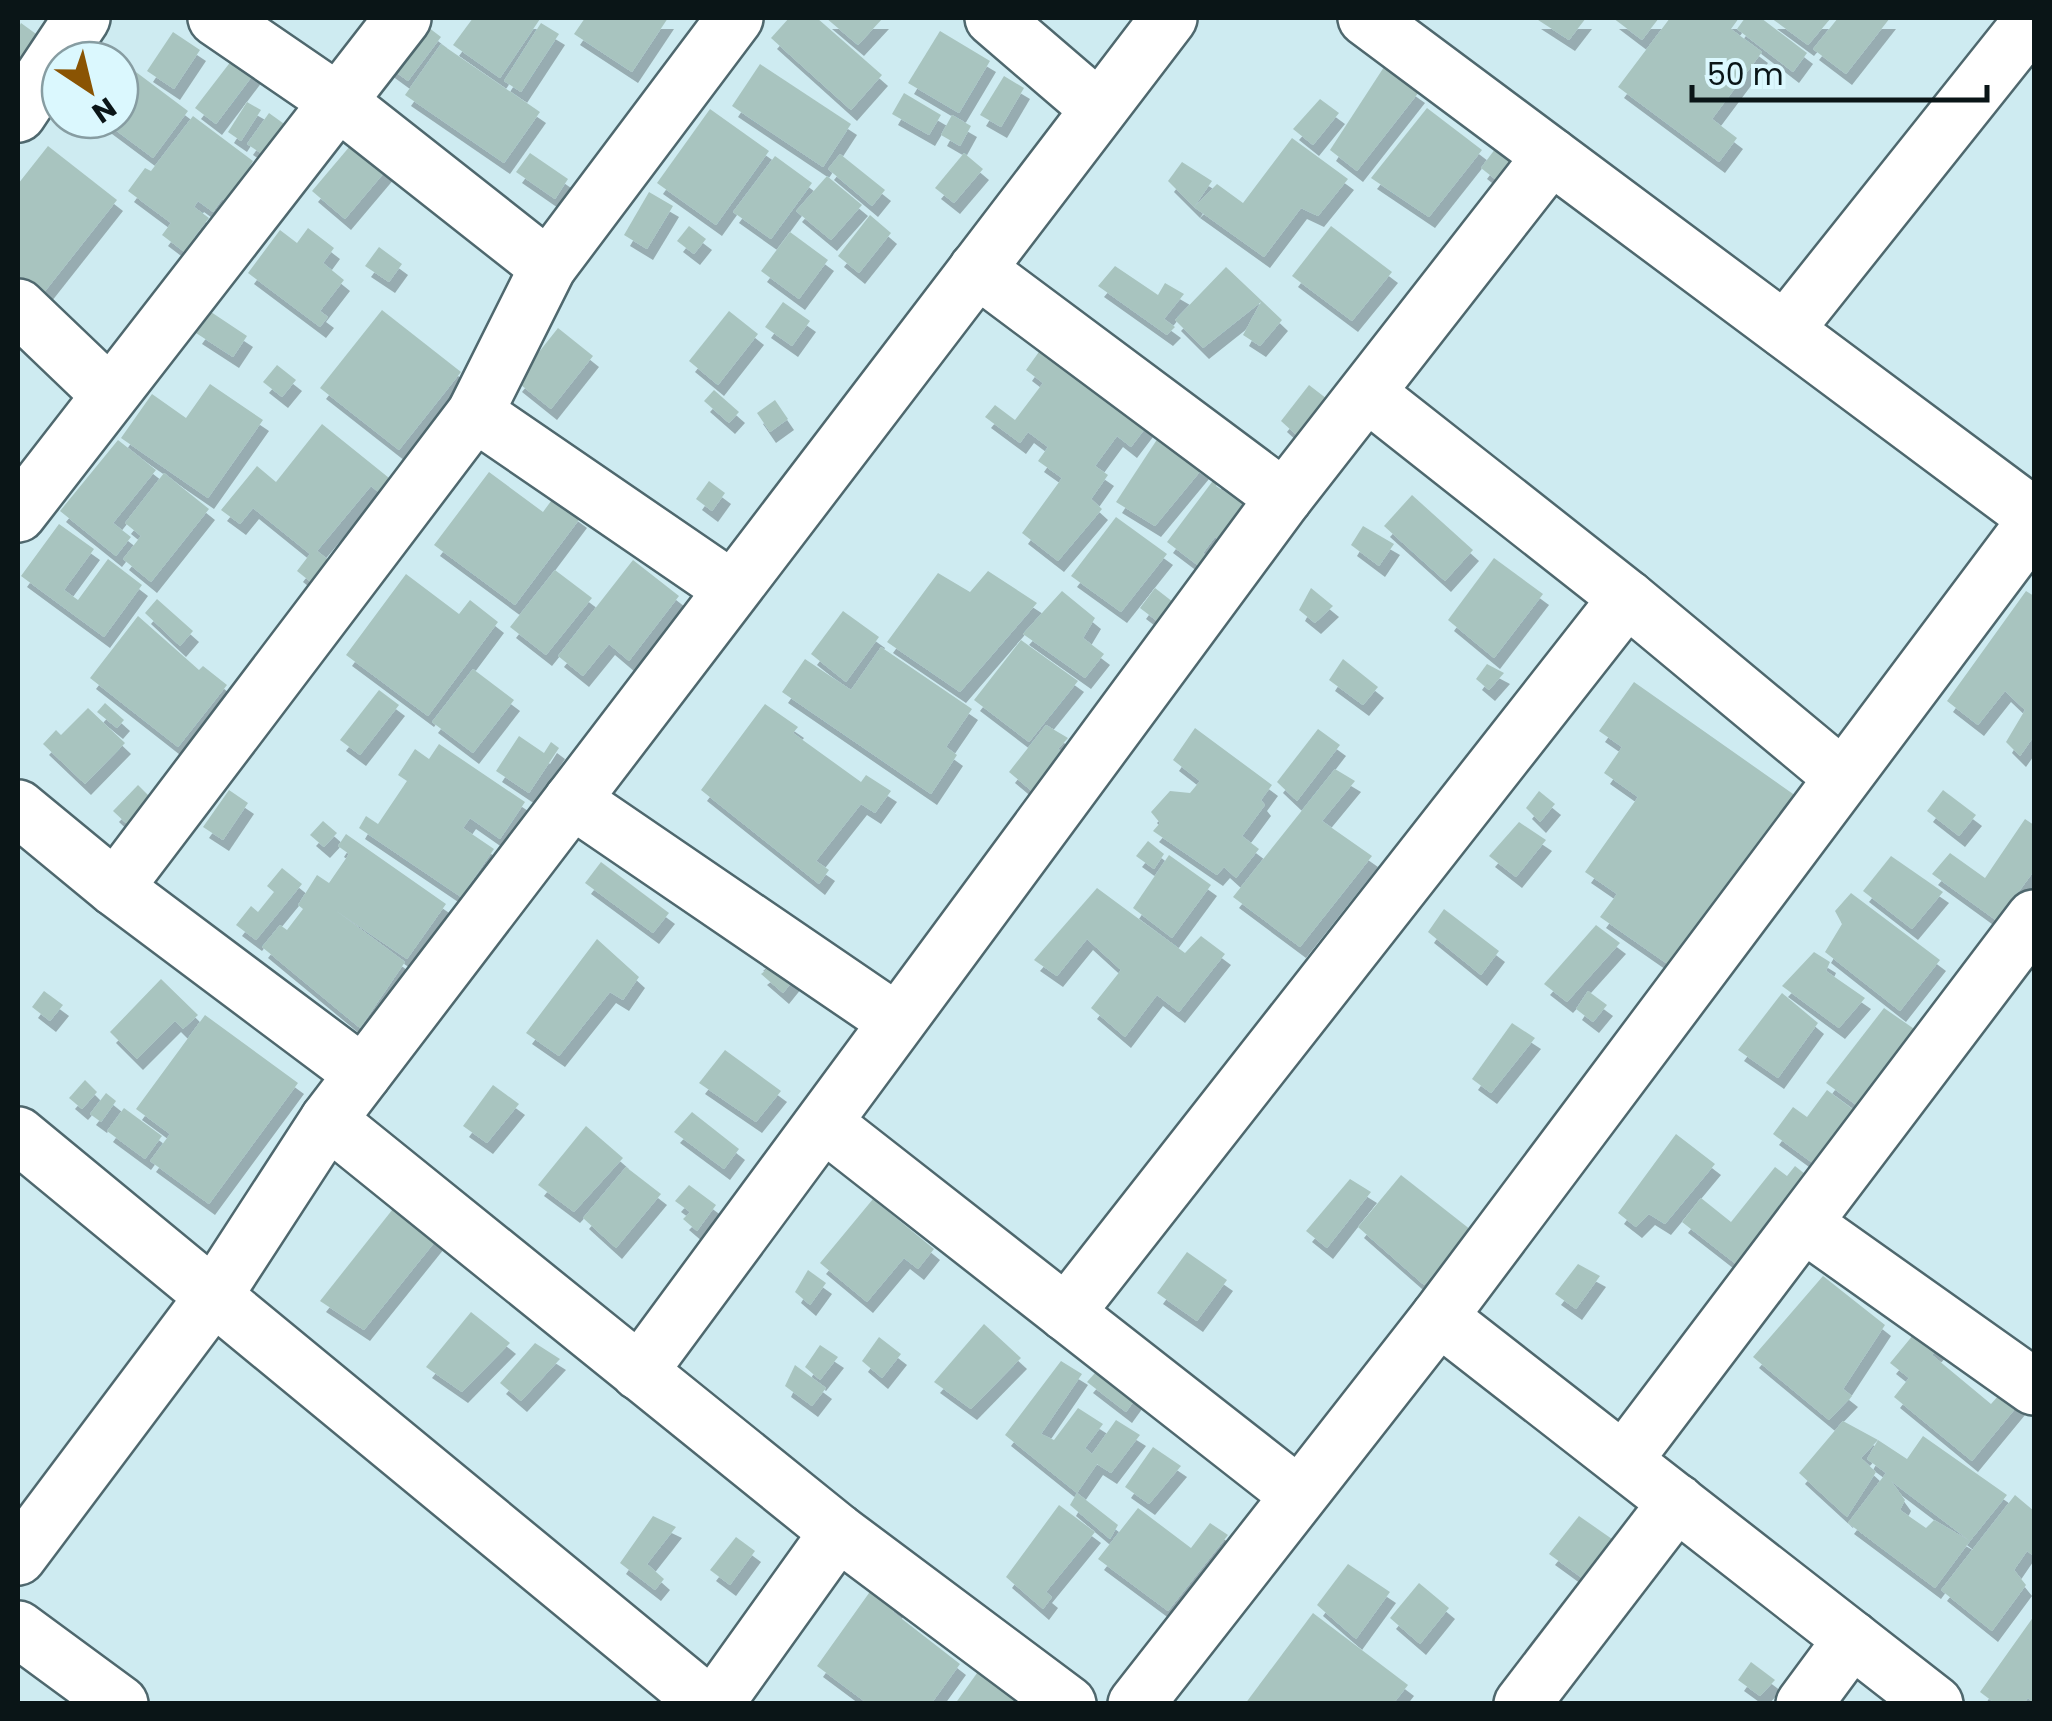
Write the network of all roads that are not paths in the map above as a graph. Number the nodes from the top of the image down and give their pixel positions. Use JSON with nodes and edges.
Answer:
{"nodes":[{"id":1,"x":82,"y":18,"type":"edge"},
{"id":2,"x":216,"y":18,"type":"edge"},
{"id":3,"x":403,"y":18,"type":"edge"},
{"id":4,"x":735,"y":18,"type":"edge"},
{"id":5,"x":993,"y":18,"type":"edge"},
{"id":6,"x":1169,"y":18,"type":"edge"},
{"id":7,"x":1366,"y":18,"type":"edge"},
{"id":8,"x":2013,"y":37,"type":"edge"},
{"id":9,"x":340,"y":103,"type":"junction"},
{"id":10,"x":1099,"y":109,"type":"junction"},
{"id":11,"x":18,"y":114,"type":"edge"},
{"id":12,"x":1552,"y":156,"type":"junction"},
{"id":13,"x":548,"y":268,"type":"junction"},
{"id":14,"x":977,"y":269,"type":"junction"},
{"id":15,"x":18,"y":307,"type":"edge"},
{"id":16,"x":1784,"y":330,"type":"junction"},
{"id":17,"x":1367,"y":393,"type":"junction"},
{"id":18,"x":109,"y":394,"type":"junction"},
{"id":19,"x":475,"y":412,"type":"junction"},
{"id":20,"x":1284,"y":498,"type":"junction"},
{"id":21,"x":18,"y":514,"type":"edge"},
{"id":22,"x":2034,"y":520,"type":"edge"},
{"id":23,"x":732,"y":589,"type":"junction"},
{"id":24,"x":1626,"y":598,"type":"junction"},
{"id":25,"x":1840,"y":776,"type":"junction"},
{"id":26,"x":572,"y":800,"type":"junction"},
{"id":27,"x":18,"y":808,"type":"edge"},
{"id":28,"x":115,"y":888,"type":"junction"},
{"id":29,"x":2034,"y":920,"type":"edge"},
{"id":30,"x":896,"y":1022,"type":"junction"},
{"id":31,"x":363,"y":1074,"type":"junction"},
{"id":32,"x":328,"y":1120,"type":"junction"},
{"id":33,"x":825,"y":1124,"type":"junction"},
{"id":34,"x":18,"y":1136,"type":"edge"},
{"id":35,"x":1804,"y":1224,"type":"junction"},
{"id":36,"x":213,"y":1297,"type":"junction"},
{"id":37,"x":1066,"y":1313,"type":"junction"},
{"id":38,"x":1439,"y":1316,"type":"junction"},
{"id":39,"x":639,"y":1372,"type":"junction"},
{"id":40,"x":2034,"y":1387,"type":"edge"},
{"id":41,"x":1624,"y":1460,"type":"junction"},
{"id":42,"x":1296,"y":1494,"type":"junction"},
{"id":43,"x":1678,"y":1502,"type":"junction"},
{"id":44,"x":838,"y":1532,"type":"junction"},
{"id":45,"x":18,"y":1556,"type":"edge"},
{"id":46,"x":18,"y":1629,"type":"edge"},
{"id":47,"x":1852,"y":1639,"type":"junction"},
{"id":48,"x":120,"y":1704,"type":"edge"},
{"id":49,"x":712,"y":1704,"type":"edge"},
{"id":50,"x":1068,"y":1704,"type":"edge"},
{"id":51,"x":1136,"y":1704,"type":"edge"},
{"id":52,"x":1522,"y":1704,"type":"edge"},
{"id":53,"x":1804,"y":1704,"type":"edge"},
{"id":54,"x":1935,"y":1704,"type":"edge"}],
"edges":[{"from":1,"to":11,"type":"street"},
{"from":2,"to":9,"type":"street"},
{"from":3,"to":9,"type":"street"},
{"from":4,"to":13,"type":"street"},
{"from":5,"to":10,"type":"street"},
{"from":6,"to":10,"type":"street"},
{"from":7,"to":12,"type":"street"},
{"from":8,"to":16,"type":"street"},
{"from":9,"to":13,"type":"street"},
{"from":9,"to":18,"type":"street"},
{"from":10,"to":14,"type":"street"},
{"from":12,"to":16,"type":"street"},
{"from":12,"to":17,"type":"street"},
{"from":13,"to":19,"type":"street"},
{"from":14,"to":20,"type":"street"},
{"from":14,"to":23,"type":"street"},
{"from":15,"to":18,"type":"street"},
{"from":16,"to":22,"type":"street"},
{"from":17,"to":20,"type":"street"},
{"from":17,"to":24,"type":"street"},
{"from":18,"to":21,"type":"street"},
{"from":19,"to":23,"type":"street"},
{"from":19,"to":28,"type":"street"},
{"from":20,"to":30,"type":"street"},
{"from":22,"to":25,"type":"street"},
{"from":23,"to":26,"type":"street"},
{"from":24,"to":25,"type":"street"},
{"from":24,"to":37,"type":"street"},
{"from":25,"to":38,"type":"street"},
{"from":26,"to":30,"type":"street"},
{"from":26,"to":31,"type":"street"},
{"from":27,"to":28,"type":"street"},
{"from":28,"to":31,"type":"street"},
{"from":29,"to":35,"type":"street"},
{"from":30,"to":33,"type":"street"},
{"from":31,"to":32,"type":"street"},
{"from":32,"to":36,"type":"street"},
{"from":32,"to":39,"type":"street"},
{"from":33,"to":37,"type":"street"},
{"from":33,"to":39,"type":"street"},
{"from":34,"to":36,"type":"street"},
{"from":35,"to":40,"type":"street"},
{"from":35,"to":41,"type":"street"},
{"from":36,"to":45,"type":"street"},
{"from":36,"to":49,"type":"street"},
{"from":37,"to":42,"type":"street"},
{"from":38,"to":41,"type":"street"},
{"from":38,"to":42,"type":"street"},
{"from":39,"to":44,"type":"street"},
{"from":41,"to":43,"type":"street"},
{"from":42,"to":51,"type":"street"},
{"from":43,"to":47,"type":"street"},
{"from":43,"to":52,"type":"street"},
{"from":44,"to":49,"type":"street"},
{"from":44,"to":50,"type":"street"},
{"from":46,"to":48,"type":"street"},
{"from":47,"to":53,"type":"street"},
{"from":47,"to":54,"type":"street"}]}
